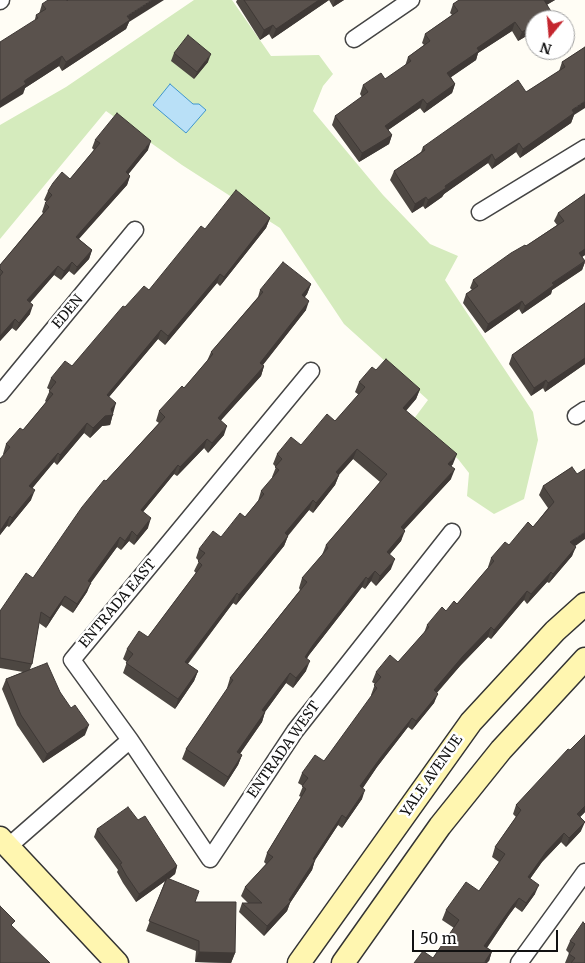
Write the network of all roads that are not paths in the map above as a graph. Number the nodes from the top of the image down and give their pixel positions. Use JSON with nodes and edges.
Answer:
{"nodes":[{"id":1,"x":411,"y":0,"type":"edge"},
{"id":2,"x":354,"y":39,"type":"dead end"},
{"id":3,"x":585,"y":148,"type":"edge"},
{"id":4,"x":480,"y":212,"type":"dead end"},
{"id":5,"x":135,"y":230,"type":"dead end"},
{"id":6,"x":311,"y":371,"type":"dead end"},
{"id":7,"x":0,"y":394,"type":"edge"},
{"id":8,"x":452,"y":532,"type":"dead end"},
{"id":9,"x":585,"y":604,"type":"edge"},
{"id":10,"x":585,"y":659,"type":"edge"},
{"id":11,"x":130,"y":740,"type":"junction"},
{"id":12,"x":4,"y":842,"type":"edge"},
{"id":13,"x":585,"y":872,"type":"edge"},
{"id":14,"x":117,"y":963,"type":"edge"},
{"id":15,"x":299,"y":963,"type":"edge"},
{"id":16,"x":343,"y":963,"type":"edge"},
{"id":17,"x":519,"y":963,"type":"edge"}],
"edges":[{"from":1,"to":2,"type":"street"},
{"from":3,"to":4,"type":"street"},
{"from":5,"to":7,"type":"street","name":"EDEN"},
{"from":6,"to":11,"type":"street","name":"ENTRADA EAST"},
{"from":8,"to":11,"type":"street","name":"ENTRADA WEST"},
{"from":9,"to":15,"type":"main road","name":"YALE AVENUE"},
{"from":10,"to":16,"type":"main road"},
{"from":11,"to":12,"type":"street"},
{"from":12,"to":14,"type":"main road"},
{"from":13,"to":17,"type":"street"}]}
